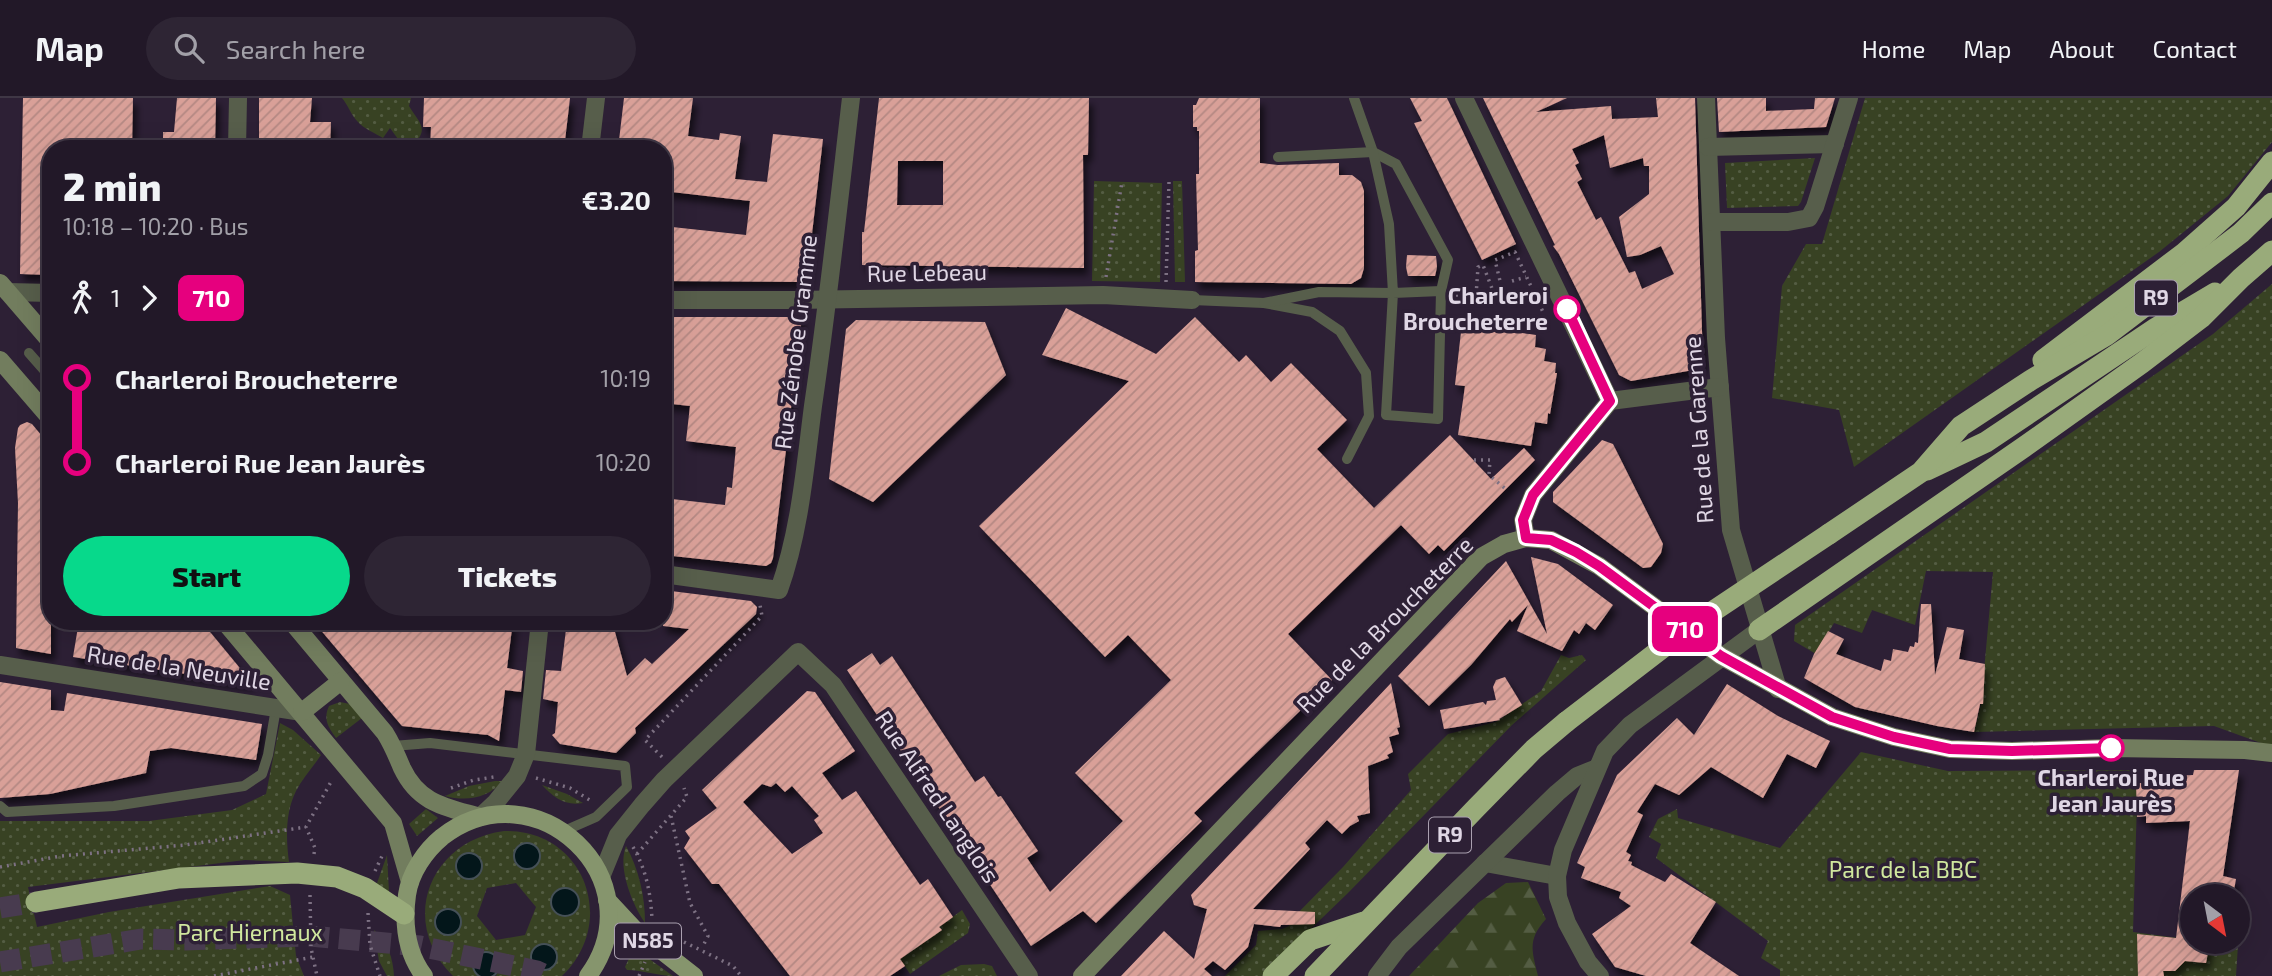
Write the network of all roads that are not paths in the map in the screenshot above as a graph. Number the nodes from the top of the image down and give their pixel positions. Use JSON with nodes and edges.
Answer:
{"nodes":[{"id":1,"x":238,"y":98,"type":"edge"},
{"id":2,"x":596,"y":98,"type":"edge"},
{"id":3,"x":851,"y":98,"type":"edge"},
{"id":4,"x":1354,"y":98,"type":"edge"},
{"id":5,"x":1464,"y":98,"type":"edge"},
{"id":6,"x":1706,"y":98,"type":"edge"},
{"id":7,"x":1849,"y":98,"type":"edge"},
{"id":8,"x":237,"y":140,"type":"edge"},
{"id":9,"x":591,"y":140,"type":"edge"},
{"id":10,"x":1835,"y":144,"type":"junction"},
{"id":11,"x":1708,"y":147,"type":"junction"},
{"id":12,"x":1373,"y":152,"type":"junction"},
{"id":13,"x":1278,"y":157,"type":"dead end"},
{"id":14,"x":2272,"y":162,"type":"edge"},
{"id":15,"x":2272,"y":203,"type":"edge"},
{"id":16,"x":1712,"y":222,"type":"junction"},
{"id":17,"x":2272,"y":251,"type":"edge"},
{"id":18,"x":2241,"y":278,"type":"junction"},
{"id":19,"x":4,"y":288,"type":"edge"},
{"id":20,"x":1441,"y":291,"type":"junction"},
{"id":21,"x":42,"y":292,"type":"edge"},
{"id":22,"x":1393,"y":293,"type":"junction"},
{"id":23,"x":828,"y":298,"type":"junction"},
{"id":24,"x":672,"y":300,"type":"edge"},
{"id":25,"x":1192,"y":300,"type":"joint"},
{"id":26,"x":1265,"y":303,"type":"junction"},
{"id":27,"x":42,"y":332,"type":"edge"},
{"id":28,"x":29,"y":353,"type":"dead end"},
{"id":29,"x":0,"y":360,"type":"edge"},
{"id":30,"x":42,"y":368,"type":"edge"},
{"id":31,"x":2031,"y":380,"type":"junction"},
{"id":32,"x":1720,"y":387,"type":"junction"},
{"id":33,"x":1610,"y":401,"type":"junction"},
{"id":34,"x":42,"y":409,"type":"edge"},
{"id":35,"x":1347,"y":459,"type":"dead end"},
{"id":36,"x":1922,"y":472,"type":"junction"},
{"id":37,"x":1526,"y":538,"type":"junction"},
{"id":38,"x":672,"y":575,"type":"edge"},
{"id":39,"x":232,"y":630,"type":"edge"},
{"id":40,"x":298,"y":630,"type":"edge"},
{"id":41,"x":539,"y":630,"type":"edge"},
{"id":42,"x":1759,"y":630,"type":"junction"},
{"id":43,"x":1721,"y":656,"type":"junction"},
{"id":44,"x":0,"y":665,"type":"edge"},
{"id":45,"x":341,"y":681,"type":"junction"},
{"id":46,"x":1778,"y":688,"type":"junction"},
{"id":47,"x":276,"y":708,"type":"junction"},
{"id":48,"x":302,"y":712,"type":"junction"},
{"id":49,"x":393,"y":746,"type":"junction"},
{"id":50,"x":526,"y":754,"type":"junction"},
{"id":51,"x":2272,"y":754,"type":"edge"},
{"id":52,"x":1597,"y":768,"type":"junction"},
{"id":53,"x":0,"y":806,"type":"edge"},
{"id":54,"x":480,"y":817,"type":"junction"},
{"id":55,"x":564,"y":831,"type":"junction"},
{"id":56,"x":1485,"y":863,"type":"junction"},
{"id":57,"x":1558,"y":876,"type":"junction"},
{"id":58,"x":601,"y":877,"type":"junction"},
{"id":59,"x":410,"y":881,"type":"junction"},
{"id":60,"x":607,"y":900,"type":"junction"},
{"id":61,"x":36,"y":902,"type":"tunnel mouth"},
{"id":62,"x":404,"y":914,"type":"junction"},
{"id":63,"x":1366,"y":921,"type":"junction"},
{"id":64,"x":410,"y":949,"type":"junction"},
{"id":65,"x":407,"y":976,"type":"edge"},
{"id":66,"x":424,"y":976,"type":"edge"},
{"id":67,"x":588,"y":976,"type":"edge"},
{"id":68,"x":694,"y":976,"type":"edge"},
{"id":69,"x":1029,"y":976,"type":"edge"},
{"id":70,"x":1082,"y":976,"type":"edge"},
{"id":71,"x":1273,"y":976,"type":"edge"},
{"id":72,"x":1315,"y":976,"type":"edge"},
{"id":73,"x":1377,"y":976,"type":"edge"},
{"id":74,"x":1600,"y":976,"type":"edge"}],
"edges":[{"from":1,"to":8,"type":"street"},
{"from":2,"to":9,"type":"street"},
{"from":3,"to":23,"type":"street","name":"Rue Zénobe Gramme"},
{"from":4,"to":12,"type":"lane"},
{"from":5,"to":33,"type":"street"},
{"from":6,"to":11,"type":"street","name":"Rue de la Garenne"},
{"from":7,"to":10,"type":"street"},
{"from":10,"to":11,"type":"street"},
{"from":10,"to":16,"type":"street"},
{"from":11,"to":16,"type":"street","name":"Rue de la Garenne"},
{"from":12,"to":13,"type":"lane"},
{"from":12,"to":20,"type":"lane"},
{"from":12,"to":22,"type":"lane"},
{"from":14,"to":31,"type":"highway"},
{"from":15,"to":31,"type":"highway","number":"R9"},
{"from":16,"to":32,"type":"street","name":"Rue de la Garenne"},
{"from":17,"to":18,"type":"highway"},
{"from":18,"to":36,"type":"highway"},
{"from":18,"to":42,"type":"highway"},
{"from":19,"to":21,"type":"street"},
{"from":19,"to":27,"type":"main road"},
{"from":20,"to":22,"type":"lane"},
{"from":20,"to":22,"type":"lane"},
{"from":22,"to":26,"type":"lane"},
{"from":23,"to":24,"type":"street","name":"Rue Lebeau"},
{"from":23,"to":25,"type":"street","name":"Rue Lebeau"},
{"from":23,"to":38,"type":"street","name":"Rue Zénobe Gramme"},
{"from":25,"to":26,"type":"lane"},
{"from":26,"to":35,"type":"lane"},
{"from":28,"to":30,"type":"lane"},
{"from":29,"to":34,"type":"main road"},
{"from":31,"to":36,"type":"highway","number":"R9"},
{"from":32,"to":33,"type":"street"},
{"from":32,"to":42,"type":"street","name":"Rue de la Garenne"},
{"from":33,"to":37,"type":"street"},
{"from":36,"to":63,"type":"highway","number":"R9","bridge":true},
{"from":37,"to":43,"type":"main road"},
{"from":37,"to":70,"type":"main road","name":"Rue de la Broucheterre"},
{"from":39,"to":48,"type":"main road"},
{"from":40,"to":45,"type":"main road"},
{"from":41,"to":50,"type":"street"},
{"from":42,"to":43,"type":"street"},
{"from":42,"to":46,"type":"street","name":"Rue de la Garenne"},
{"from":43,"to":46,"type":"main road"},
{"from":43,"to":52,"type":"street"},
{"from":44,"to":47,"type":"street","name":"Rue de la Neuville"},
{"from":45,"to":48,"type":"main road"},
{"from":45,"to":49,"type":"main road"},
{"from":46,"to":51,"type":"main road"},
{"from":47,"to":48,"type":"street","name":"Rue de la Neuville"},
{"from":47,"to":53,"type":"lane"},
{"from":48,"to":59,"type":"main road"},
{"from":49,"to":50,"type":"lane"},
{"from":49,"to":54,"type":"main road"},
{"from":50,"to":54,"type":"street"},
{"from":50,"to":55,"type":"lane"},
{"from":52,"to":56,"type":"street"},
{"from":52,"to":57,"type":"street"},
{"from":54,"to":55,"type":"main road","number":"N585"},
{"from":54,"to":59,"type":"main road","number":"N585"},
{"from":55,"to":58,"type":"main road","number":"N585"},
{"from":56,"to":57,"type":"street"},
{"from":56,"to":73,"type":"street"},
{"from":57,"to":74,"type":"street"},
{"from":58,"to":60,"type":"main road","number":"N585"},
{"from":58,"to":69,"type":"street","name":"Rue Alfred Langlois"},
{"from":59,"to":62,"type":"main road","number":"N585"},
{"from":60,"to":67,"type":"main road","number":"N585"},
{"from":60,"to":68,"type":"main road","number":"N585"},
{"from":61,"to":62,"type":"highway"},
{"from":62,"to":64,"type":"main road","number":"N585"},
{"from":63,"to":71,"type":"highway"},
{"from":63,"to":72,"type":"highway","number":"R9"},
{"from":64,"to":65,"type":"main road"},
{"from":64,"to":66,"type":"main road","number":"N585"}]}
